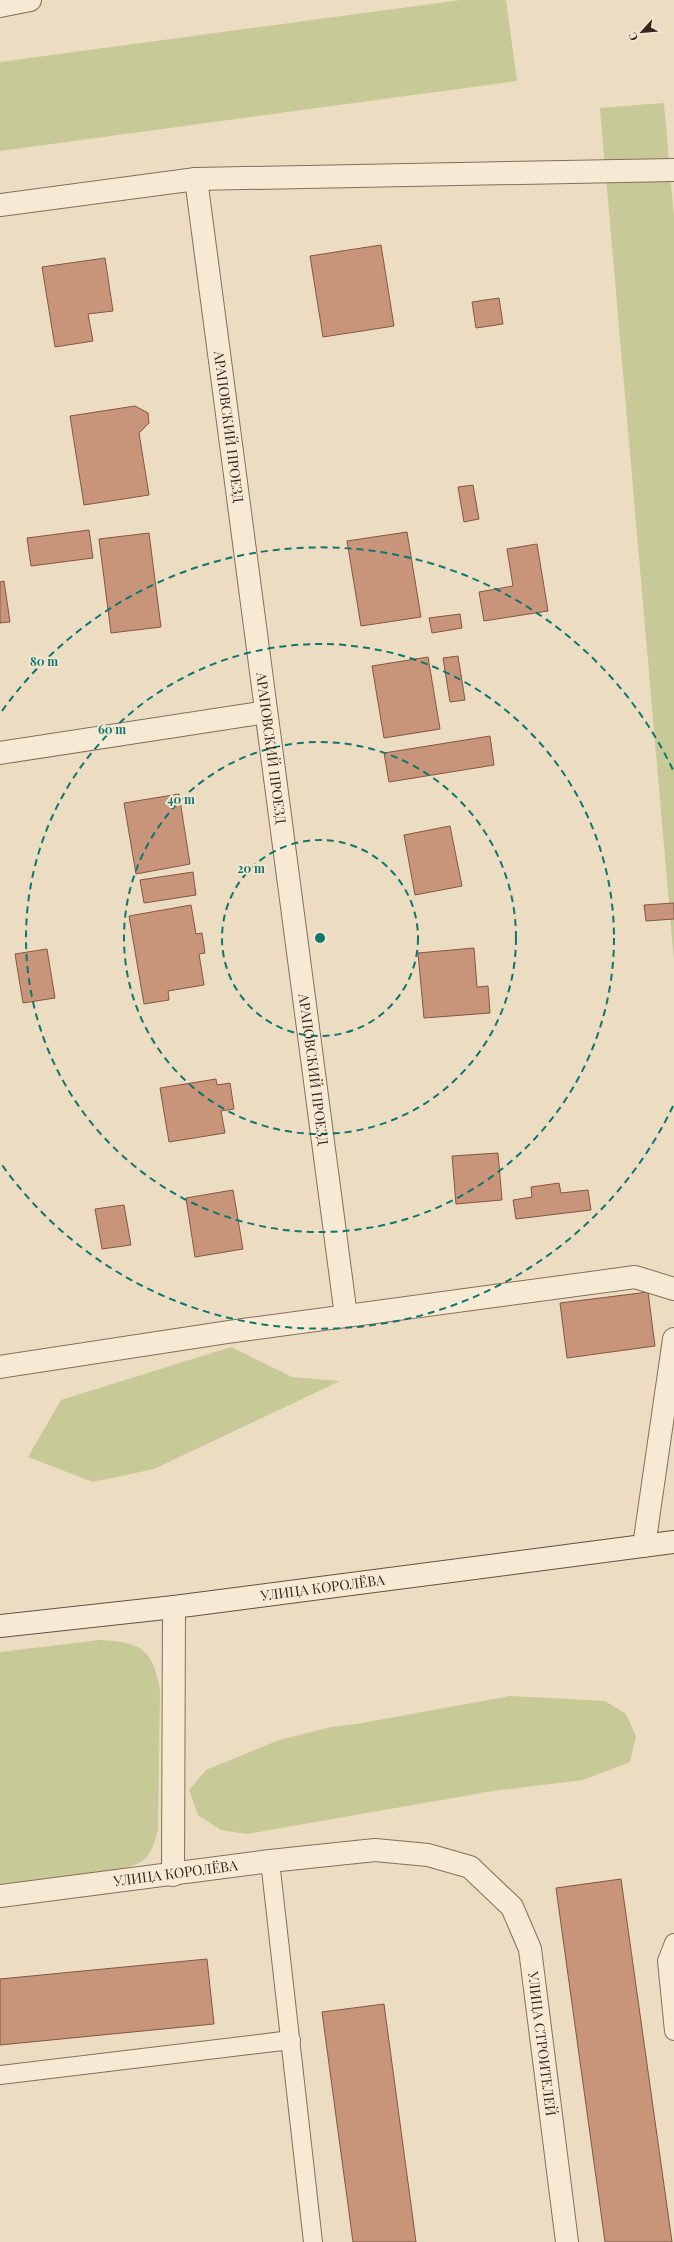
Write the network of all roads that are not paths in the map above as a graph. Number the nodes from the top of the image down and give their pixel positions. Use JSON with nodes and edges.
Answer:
{"nodes":[{"id":1,"x":30,"y":0,"type":"edge"},
{"id":2,"x":0,"y":6,"type":"edge"},
{"id":3,"x":674,"y":170,"type":"edge"},
{"id":4,"x":196,"y":179,"type":"junction"},
{"id":5,"x":0,"y":205,"type":"edge"},
{"id":6,"x":266,"y":712,"type":"junction"},
{"id":7,"x":0,"y":752,"type":"edge"},
{"id":8,"x":674,"y":1289,"type":"edge"},
{"id":9,"x":346,"y":1316,"type":"junction"},
{"id":10,"x":674,"y":1339,"type":"edge"},
{"id":11,"x":0,"y":1368,"type":"edge"},
{"id":12,"x":674,"y":1542,"type":"edge"},
{"id":13,"x":644,"y":1546,"type":"junction"},
{"id":14,"x":174,"y":1608,"type":"junction"},
{"id":15,"x":0,"y":1626,"type":"edge"},
{"id":16,"x":270,"y":1861,"type":"junction"},
{"id":17,"x":470,"y":1867,"type":"joint"},
{"id":18,"x":173,"y":1875,"type":"junction"},
{"id":19,"x":0,"y":1896,"type":"edge"},
{"id":20,"x":674,"y":1943,"type":"edge"},
{"id":21,"x":674,"y":2031,"type":"edge"},
{"id":22,"x":291,"y":2040,"type":"junction"},
{"id":23,"x":0,"y":2075,"type":"edge"},
{"id":24,"x":313,"y":2242,"type":"edge"},
{"id":25,"x":567,"y":2242,"type":"edge"}],
"edges":[{"from":1,"to":2,"type":"street"},
{"from":3,"to":4,"type":"street"},
{"from":4,"to":5,"type":"street"},
{"from":4,"to":6,"type":"street","name":"АРАПОВСКИЙ ПРОЕЗД"},
{"from":6,"to":7,"type":"street"},
{"from":6,"to":9,"type":"street","name":"АРАПОВСКИЙ ПРОЕЗД"},
{"from":8,"to":9,"type":"street"},
{"from":9,"to":11,"type":"street"},
{"from":10,"to":13,"type":"street"},
{"from":12,"to":13,"type":"street","name":"УЛИЦА КОРОЛЁВА"},
{"from":13,"to":14,"type":"street","name":"УЛИЦА КОРОЛЁВА"},
{"from":14,"to":15,"type":"street","name":"УЛИЦА КОРОЛЁВА"},
{"from":14,"to":18,"type":"street"},
{"from":16,"to":17,"type":"street","name":"УЛИЦА КОРОЛЁВА"},
{"from":16,"to":18,"type":"street","name":"УЛИЦА КОРОЛЁВА"},
{"from":16,"to":22,"type":"lane"},
{"from":17,"to":25,"type":"street","name":"УЛИЦА СТРОИТЕЛЕЙ"},
{"from":18,"to":19,"type":"street","name":"УЛИЦА КОРОЛЁВА"},
{"from":20,"to":21,"type":"lane"},
{"from":22,"to":23,"type":"lane"},
{"from":22,"to":24,"type":"lane"}]}
